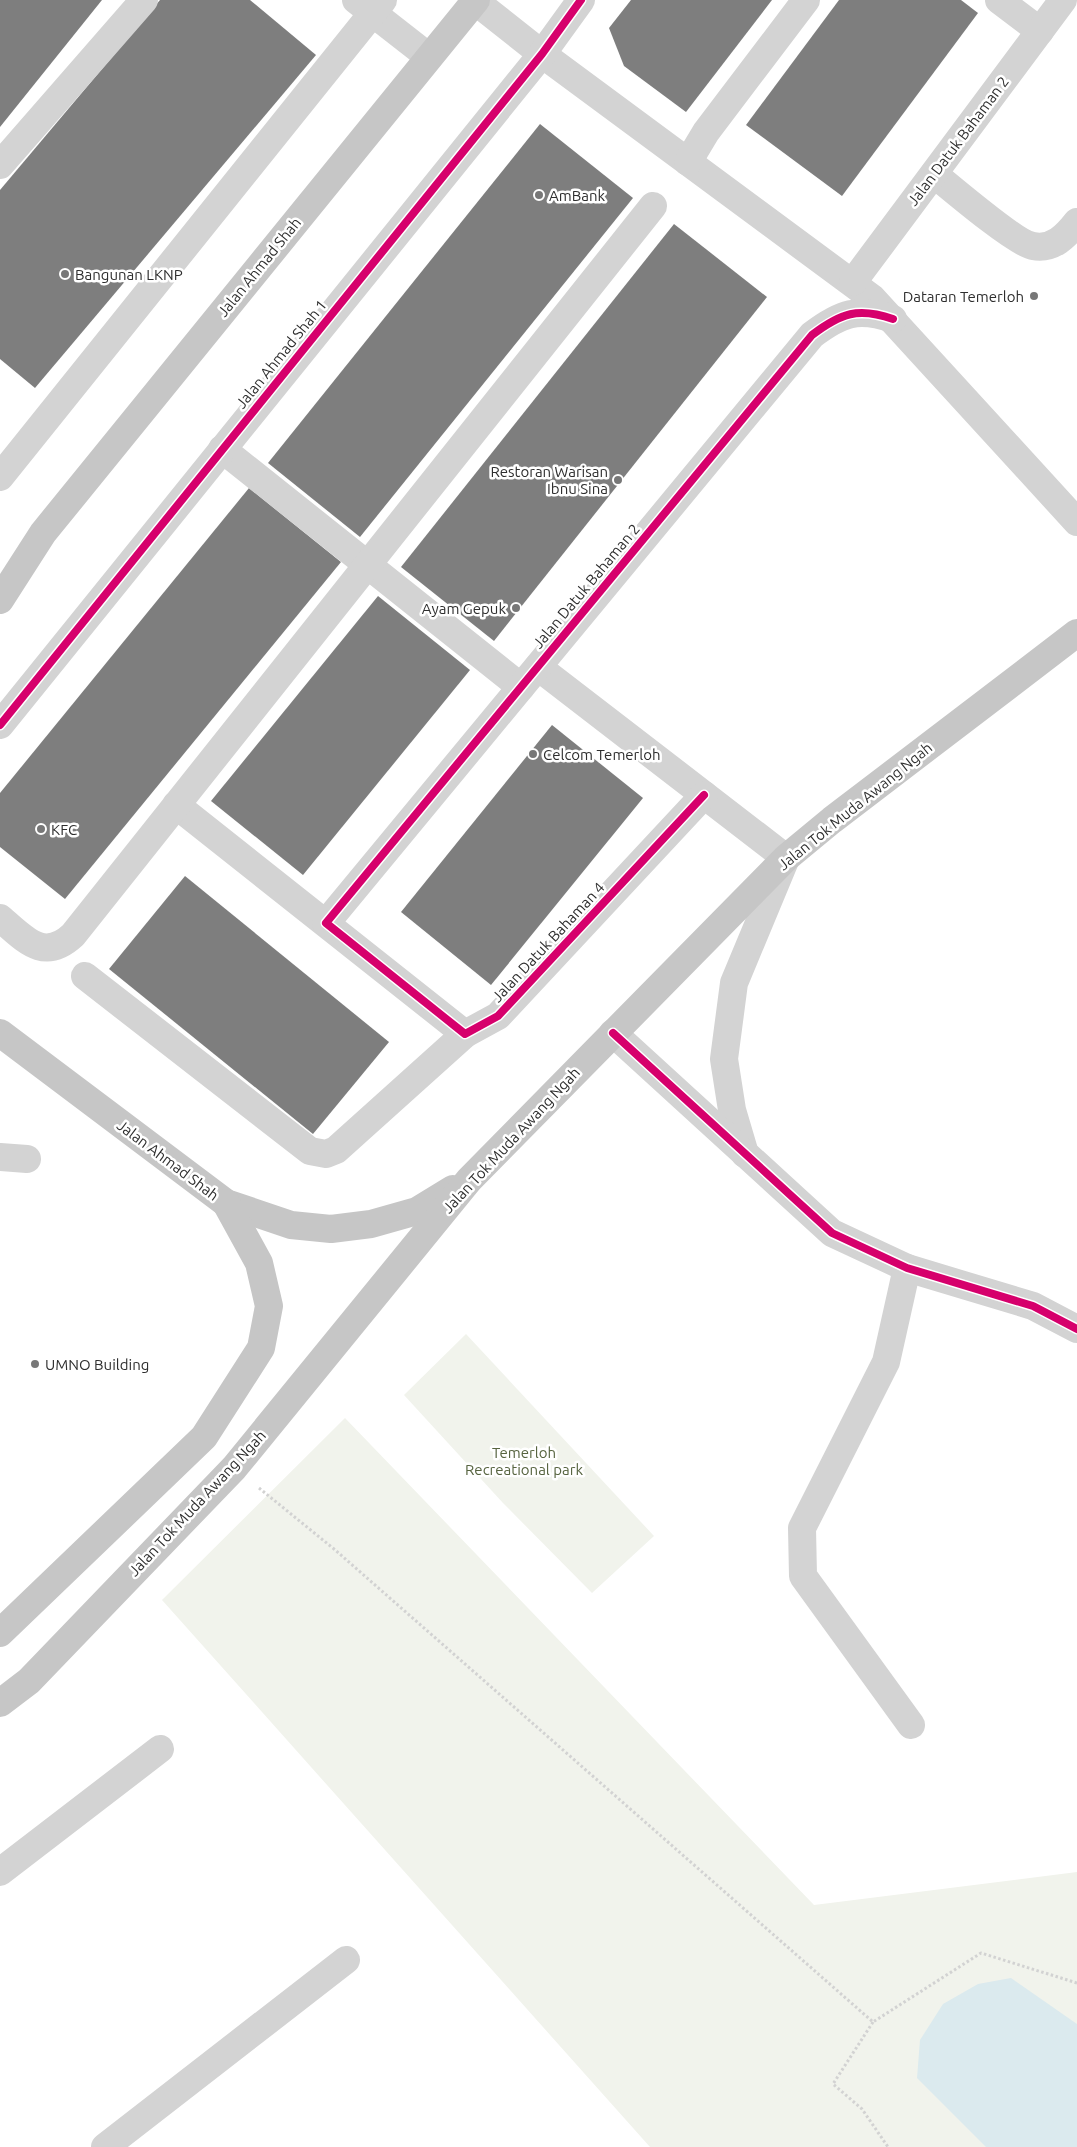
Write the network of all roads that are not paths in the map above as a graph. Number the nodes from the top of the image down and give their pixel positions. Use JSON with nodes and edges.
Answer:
{"nodes":[{"id":1,"x":144,"y":0,"type":"edge"},
{"id":2,"x":476,"y":0,"type":"edge"},
{"id":3,"x":581,"y":0,"type":"edge"},
{"id":4,"x":806,"y":0,"type":"edge"},
{"id":5,"x":999,"y":0,"type":"edge"},
{"id":6,"x":1063,"y":0,"type":"edge"},
{"id":7,"x":370,"y":5,"type":"edge"},
{"id":8,"x":1040,"y":31,"type":"junction"},
{"id":9,"x":542,"y":54,"type":"junction"},
{"id":10,"x":429,"y":57,"type":"junction"},
{"id":11,"x":688,"y":162,"type":"junction"},
{"id":12,"x":0,"y":165,"type":"edge"},
{"id":13,"x":934,"y":174,"type":"junction"},
{"id":14,"x":653,"y":206,"type":"dead end"},
{"id":15,"x":1077,"y":222,"type":"edge"},
{"id":16,"x":853,"y":282,"type":"junction"},
{"id":17,"x":893,"y":319,"type":"junction"},
{"id":18,"x":222,"y":449,"type":"junction"},
{"id":19,"x":0,"y":477,"type":"edge"},
{"id":20,"x":1077,"y":522,"type":"edge"},
{"id":21,"x":43,"y":533,"type":"junction"},
{"id":22,"x":0,"y":565,"type":"edge"},
{"id":23,"x":367,"y":565,"type":"junction"},
{"id":24,"x":0,"y":600,"type":"edge"},
{"id":25,"x":1077,"y":633,"type":"edge"},
{"id":26,"x":538,"y":667,"type":"junction"},
{"id":27,"x":521,"y":688,"type":"junction"},
{"id":28,"x":0,"y":725,"type":"edge"},
{"id":29,"x":704,"y":795,"type":"junction"},
{"id":30,"x":176,"y":805,"type":"junction"},
{"id":31,"x":786,"y":858,"type":"junction"},
{"id":32,"x":0,"y":918,"type":"edge"},
{"id":33,"x":326,"y":923,"type":"junction"},
{"id":34,"x":85,"y":976,"type":"dead end"},
{"id":35,"x":614,"y":1032,"type":"junction"},
{"id":36,"x":0,"y":1033,"type":"edge"},
{"id":37,"x":465,"y":1034,"type":"junction"},
{"id":38,"x":745,"y":1154,"type":"junction"},
{"id":39,"x":0,"y":1156,"type":"edge"},
{"id":40,"x":27,"y":1158,"type":"dead end"},
{"id":41,"x":469,"y":1180,"type":"junction"},
{"id":42,"x":226,"y":1203,"type":"junction"},
{"id":43,"x":907,"y":1268,"type":"junction"},
{"id":44,"x":1077,"y":1329,"type":"edge"},
{"id":45,"x":0,"y":1633,"type":"edge"},
{"id":46,"x":0,"y":1703,"type":"edge"},
{"id":47,"x":911,"y":1724,"type":"dead end"},
{"id":48,"x":160,"y":1749,"type":"dead end"},
{"id":49,"x":0,"y":1872,"type":"edge"},
{"id":50,"x":346,"y":1960,"type":"dead end"},
{"id":51,"x":105,"y":2147,"type":"edge"}],
"edges":[{"from":1,"to":12,"type":"street"},
{"from":2,"to":9,"type":"street"},
{"from":2,"to":10,"type":"main road","name":"Jalan Ahmad Shah"},
{"from":3,"to":9,"type":"street","name":"Jalan Ahmad Shah 1"},
{"from":4,"to":11,"type":"street"},
{"from":5,"to":8,"type":"street"},
{"from":6,"to":8,"type":"street","name":"Jalan Datuk Bahaman 2"},
{"from":7,"to":10,"type":"street"},
{"from":7,"to":19,"type":"street"},
{"from":8,"to":13,"type":"street","name":"Jalan Datuk Bahaman 2"},
{"from":9,"to":11,"type":"street"},
{"from":9,"to":18,"type":"street","name":"Jalan Ahmad Shah 1"},
{"from":10,"to":21,"type":"main road","name":"Jalan Ahmad Shah"},
{"from":11,"to":16,"type":"street"},
{"from":13,"to":15,"type":"street"},
{"from":13,"to":16,"type":"street","name":"Jalan Datuk Bahaman 2"},
{"from":14,"to":23,"type":"street"},
{"from":16,"to":17,"type":"street"},
{"from":17,"to":20,"type":"street"},
{"from":17,"to":26,"type":"street","name":"Jalan Datuk Bahaman 2"},
{"from":18,"to":23,"type":"street"},
{"from":18,"to":28,"type":"street","name":"Jalan Ahmad Shah 1"},
{"from":21,"to":22,"type":"main road","name":"Jalan Ahmad Shah"},
{"from":21,"to":24,"type":"main road","name":"Jalan Ahmad Shah"},
{"from":23,"to":27,"type":"street"},
{"from":23,"to":30,"type":"street"},
{"from":25,"to":31,"type":"main road","name":"Jalan Tok Muda Awang Ngah"},
{"from":26,"to":27,"type":"street","name":"Jalan Datuk Bahaman 2"},
{"from":26,"to":29,"type":"street"},
{"from":27,"to":33,"type":"street","name":"Jalan Datuk Bahaman 2"},
{"from":29,"to":31,"type":"street"},
{"from":29,"to":37,"type":"street","name":"Jalan Datuk Bahaman 4"},
{"from":30,"to":32,"type":"street"},
{"from":30,"to":33,"type":"street"},
{"from":31,"to":35,"type":"main road","name":"Jalan Tok Muda Awang Ngah"},
{"from":31,"to":38,"type":"street"},
{"from":33,"to":37,"type":"street"},
{"from":34,"to":37,"type":"street","name":"Jalan Datuk Bahaman 4"},
{"from":35,"to":38,"type":"street"},
{"from":35,"to":41,"type":"main road","name":"Jalan Tok Muda Awang Ngah"},
{"from":36,"to":42,"type":"main road","name":"Jalan Ahmad Shah"},
{"from":38,"to":43,"type":"street"},
{"from":39,"to":40,"type":"street"},
{"from":41,"to":42,"type":"main road","name":"Jalan Ahmad Shah"},
{"from":41,"to":46,"type":"main road","name":"Jalan Tok Muda Awang Ngah"},
{"from":42,"to":45,"type":"main road"},
{"from":43,"to":44,"type":"street"},
{"from":43,"to":47,"type":"street"},
{"from":48,"to":49,"type":"street"},
{"from":50,"to":51,"type":"street"}]}
